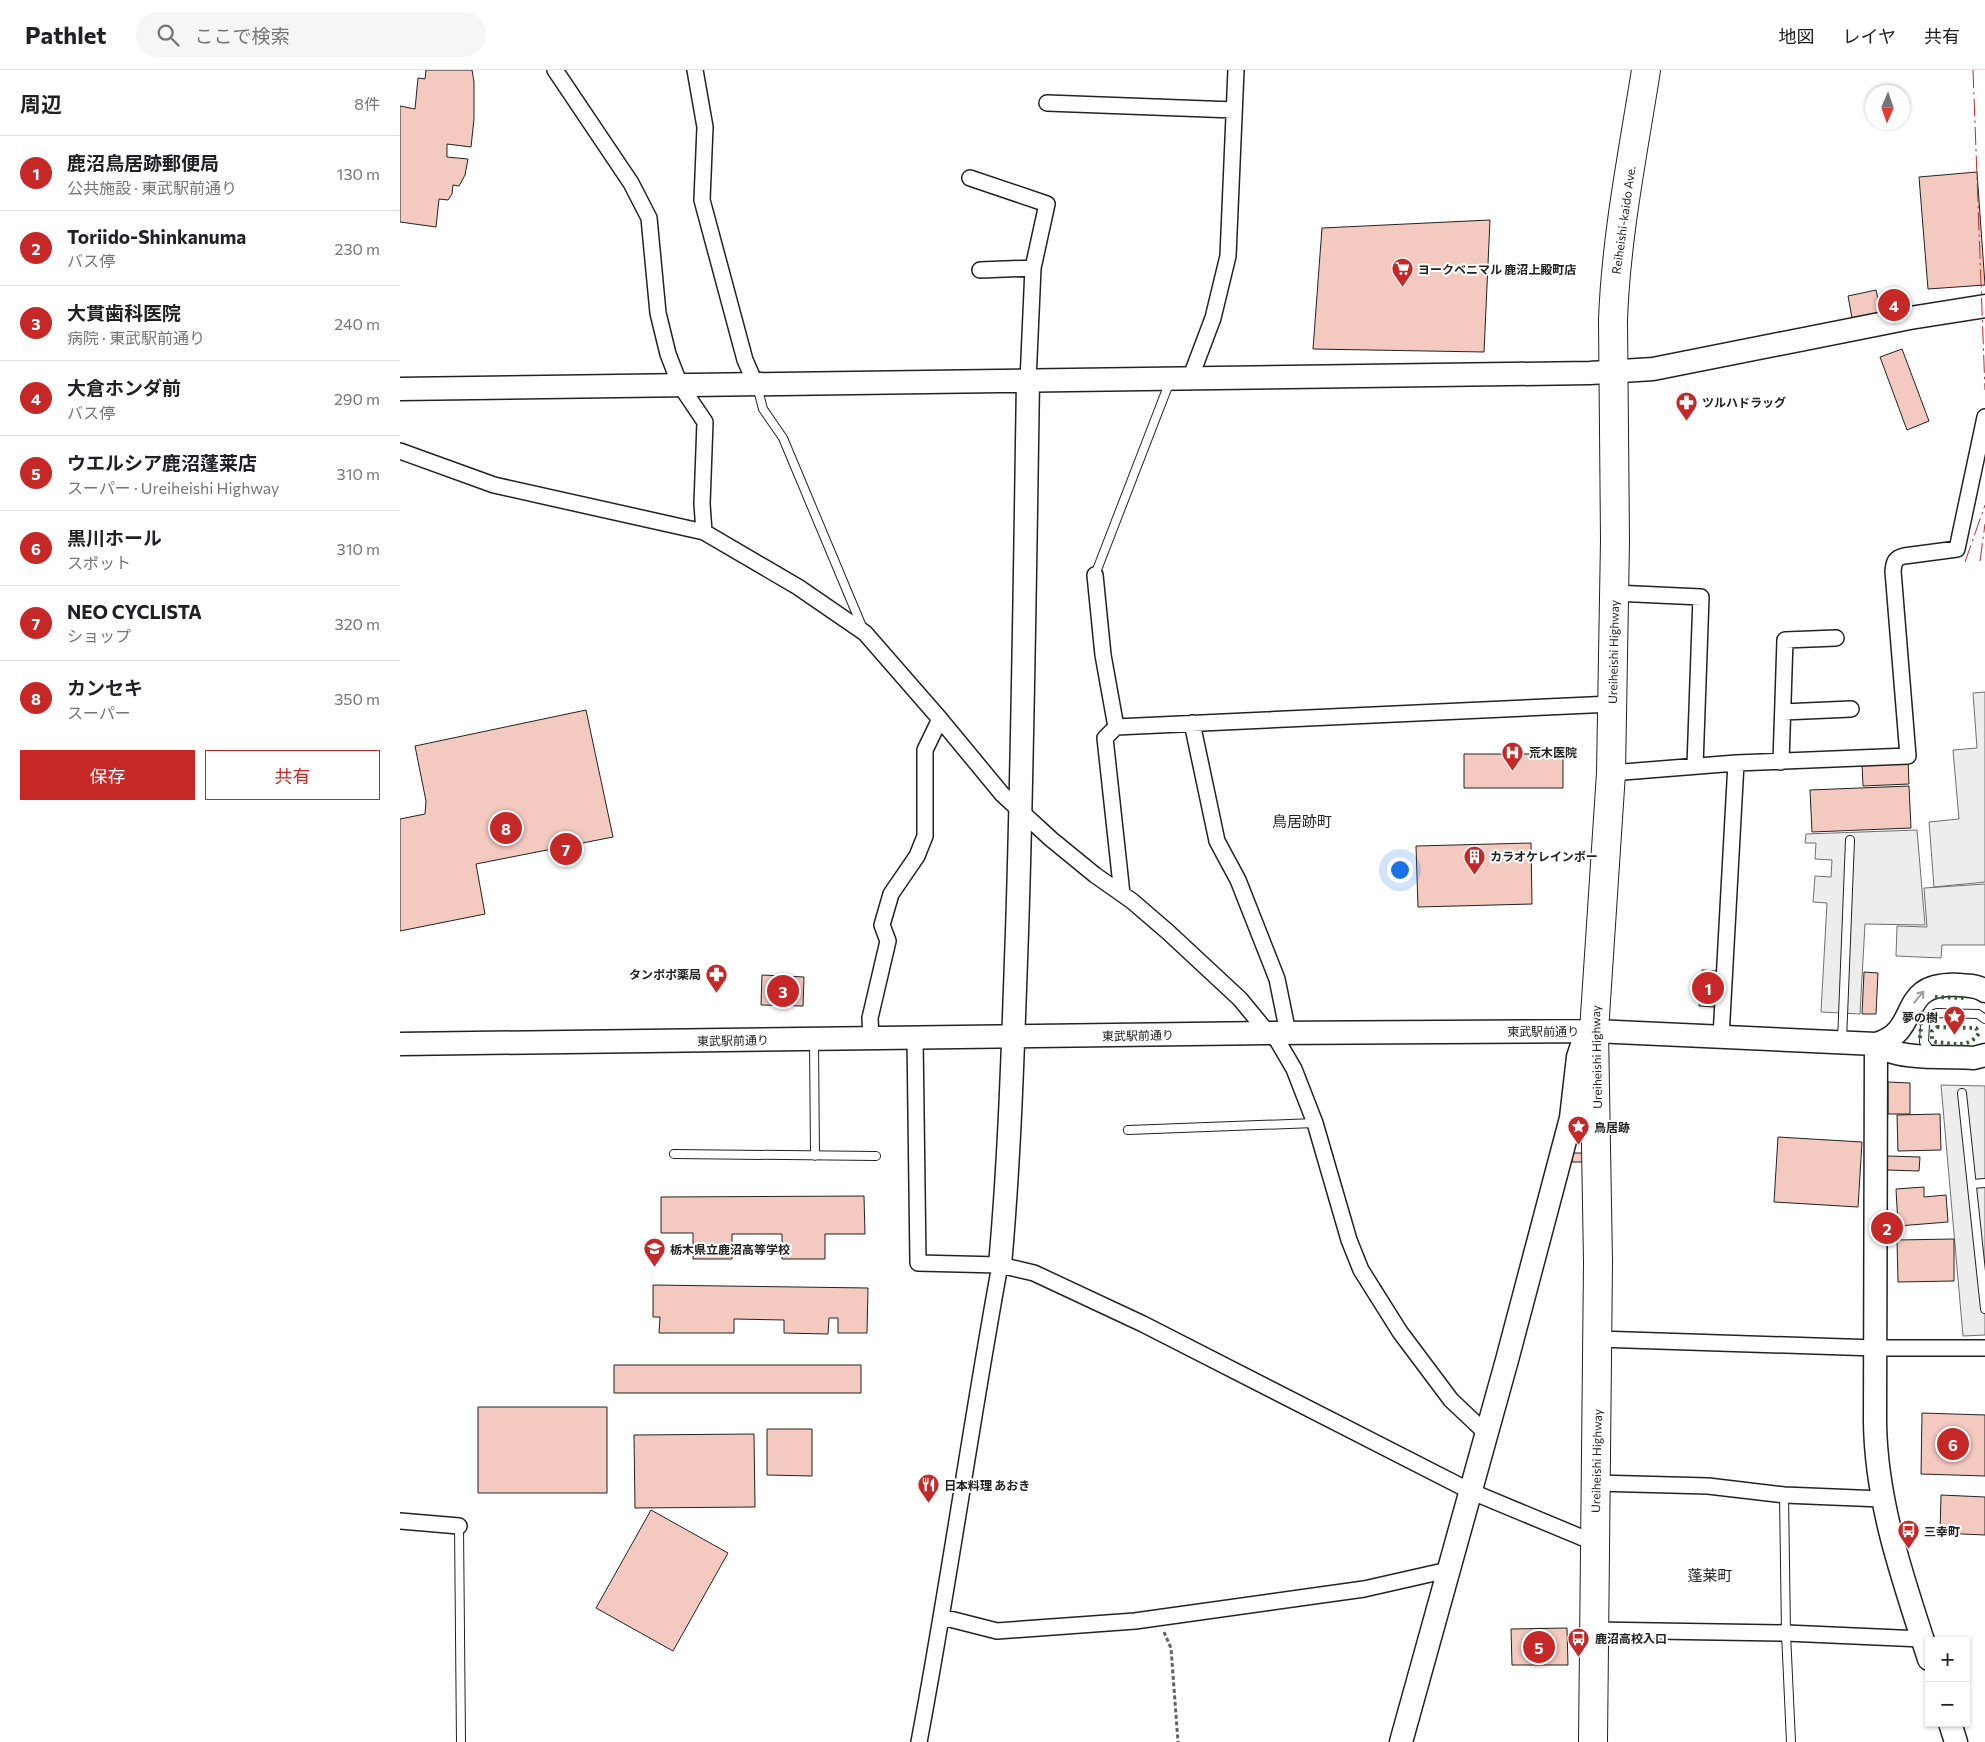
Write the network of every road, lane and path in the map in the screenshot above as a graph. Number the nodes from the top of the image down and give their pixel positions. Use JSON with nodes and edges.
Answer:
{"nodes":[{"id":1,"x":554,"y":70,"type":"edge"},
{"id":2,"x":695,"y":70,"type":"edge"},
{"id":3,"x":1236,"y":70,"type":"edge"},
{"id":4,"x":1646,"y":70,"type":"edge"},
{"id":5,"x":1047,"y":103,"type":"dead end"},
{"id":6,"x":1234,"y":110,"type":"junction"},
{"id":7,"x":970,"y":178,"type":"dead end"},
{"id":8,"x":1033,"y":268,"type":"junction"},
{"id":9,"x":980,"y":270,"type":"dead end"},
{"id":10,"x":1985,"y":306,"type":"edge"},
{"id":11,"x":1613,"y":372,"type":"junction"},
{"id":12,"x":1180,"y":379,"type":"junction"},
{"id":13,"x":1028,"y":381,"type":"junction"},
{"id":14,"x":756,"y":384,"type":"junction"},
{"id":15,"x":680,"y":385,"type":"junction"},
{"id":16,"x":400,"y":389,"type":"edge"},
{"id":17,"x":1985,"y":417,"type":"edge"},
{"id":18,"x":400,"y":451,"type":"edge"},
{"id":19,"x":704,"y":532,"type":"junction"},
{"id":20,"x":1095,"y":575,"type":"joint"},
{"id":21,"x":1614,"y":593,"type":"junction"},
{"id":22,"x":865,"y":633,"type":"junction"},
{"id":23,"x":1836,"y":638,"type":"dead end"},
{"id":24,"x":1612,"y":704,"type":"junction"},
{"id":25,"x":1851,"y":709,"type":"dead end"},
{"id":26,"x":1783,"y":712,"type":"junction"},
{"id":27,"x":940,"y":719,"type":"junction"},
{"id":28,"x":1192,"y":723,"type":"junction"},
{"id":29,"x":1116,"y":727,"type":"junction"},
{"id":30,"x":1781,"y":762,"type":"junction"},
{"id":31,"x":1736,"y":763,"type":"junction"},
{"id":32,"x":1695,"y":766,"type":"junction"},
{"id":33,"x":1611,"y":773,"type":"junction"},
{"id":34,"x":1021,"y":810,"type":"junction"},
{"id":35,"x":1850,"y":840,"type":"dead end"},
{"id":36,"x":1122,"y":894,"type":"junction"},
{"id":37,"x":1985,"y":991,"type":"edge"},
{"id":38,"x":1985,"y":1019,"type":"edge"},
{"id":39,"x":1903,"y":1025,"type":"junction"},
{"id":40,"x":1594,"y":1031,"type":"junction"},
{"id":41,"x":1278,"y":1033,"type":"junction"},
{"id":42,"x":1014,"y":1036,"type":"junction"},
{"id":43,"x":915,"y":1037,"type":"junction"},
{"id":44,"x":1721,"y":1037,"type":"junction"},
{"id":45,"x":871,"y":1038,"type":"junction"},
{"id":46,"x":814,"y":1039,"type":"junction"},
{"id":47,"x":1842,"y":1043,"type":"junction"},
{"id":48,"x":400,"y":1044,"type":"edge"},
{"id":49,"x":1876,"y":1044,"type":"junction"},
{"id":50,"x":1985,"y":1055,"type":"edge"},
{"id":51,"x":1928,"y":1056,"type":"junction"},
{"id":52,"x":1962,"y":1093,"type":"dead end"},
{"id":53,"x":1315,"y":1123,"type":"junction"},
{"id":54,"x":1128,"y":1130,"type":"dead end"},
{"id":55,"x":674,"y":1154,"type":"dead end"},
{"id":56,"x":815,"y":1156,"type":"junction"},
{"id":57,"x":876,"y":1156,"type":"dead end"},
{"id":58,"x":1985,"y":1183,"type":"edge"},
{"id":59,"x":1972,"y":1184,"type":"junction"},
{"id":60,"x":1000,"y":1265,"type":"junction"},
{"id":61,"x":1985,"y":1309,"type":"edge"},
{"id":62,"x":1598,"y":1339,"type":"junction"},
{"id":63,"x":1875,"y":1348,"type":"junction"},
{"id":64,"x":1985,"y":1348,"type":"edge"},
{"id":65,"x":1487,"y":1434,"type":"junction"},
{"id":66,"x":1596,"y":1483,"type":"junction"},
{"id":67,"x":1470,"y":1490,"type":"junction"},
{"id":68,"x":1784,"y":1495,"type":"junction"},
{"id":69,"x":1882,"y":1498,"type":"junction"},
{"id":70,"x":400,"y":1521,"type":"edge"},
{"id":71,"x":459,"y":1526,"type":"joint"},
{"id":72,"x":1595,"y":1543,"type":"junction"},
{"id":73,"x":1448,"y":1570,"type":"junction"},
{"id":74,"x":942,"y":1618,"type":"junction"},
{"id":75,"x":1159,"y":1618,"type":"junction"},
{"id":76,"x":1594,"y":1630,"type":"junction"},
{"id":77,"x":1786,"y":1633,"type":"junction"},
{"id":78,"x":1925,"y":1646,"type":"edge"},
{"id":79,"x":1925,"y":1649,"type":"edge"},
{"id":80,"x":1951,"y":1727,"type":"edge"},
{"id":81,"x":461,"y":1742,"type":"edge"},
{"id":82,"x":919,"y":1742,"type":"edge"},
{"id":83,"x":1178,"y":1742,"type":"edge"},
{"id":84,"x":1401,"y":1742,"type":"edge"},
{"id":85,"x":1593,"y":1742,"type":"edge"},
{"id":86,"x":1791,"y":1742,"type":"edge"},
{"id":87,"x":1956,"y":1742,"type":"edge"}],
"edges":[{"from":1,"to":15,"type":"street"},
{"from":2,"to":14,"type":"street"},
{"from":3,"to":6,"type":"street"},
{"from":4,"to":11,"type":"highway","name":"Reiheishi-kaido Ave."},
{"from":5,"to":6,"type":"street"},
{"from":6,"to":12,"type":"street"},
{"from":7,"to":8,"type":"street"},
{"from":8,"to":9,"type":"street"},
{"from":8,"to":13,"type":"street"},
{"from":10,"to":11,"type":"street"},
{"from":11,"to":12,"type":"street"},
{"from":11,"to":21,"type":"highway","name":"Ureiheishi Highway"},
{"from":12,"to":13,"type":"street"},
{"from":12,"to":20,"type":"lane"},
{"from":13,"to":14,"type":"street"},
{"from":13,"to":34,"type":"street"},
{"from":14,"to":15,"type":"street"},
{"from":14,"to":22,"type":"lane"},
{"from":15,"to":16,"type":"street"},
{"from":15,"to":19,"type":"street"},
{"from":17,"to":30,"type":"street"},
{"from":18,"to":19,"type":"street"},
{"from":19,"to":22,"type":"street"},
{"from":20,"to":29,"type":"street"},
{"from":21,"to":24,"type":"highway","name":"Ureiheishi Highway"},
{"from":21,"to":32,"type":"street"},
{"from":22,"to":27,"type":"street"},
{"from":23,"to":26,"type":"street"},
{"from":24,"to":28,"type":"street"},
{"from":24,"to":33,"type":"highway","name":"Ureiheishi Highway"},
{"from":25,"to":26,"type":"street"},
{"from":26,"to":30,"type":"street"},
{"from":27,"to":34,"type":"street"},
{"from":27,"to":45,"type":"street"},
{"from":28,"to":29,"type":"street"},
{"from":28,"to":41,"type":"street"},
{"from":29,"to":36,"type":"street"},
{"from":30,"to":31,"type":"street"},
{"from":31,"to":32,"type":"street"},
{"from":31,"to":44,"type":"street"},
{"from":32,"to":33,"type":"street"},
{"from":33,"to":40,"type":"highway","name":"Ureiheishi Highway"},
{"from":34,"to":36,"type":"street"},
{"from":34,"to":42,"type":"street"},
{"from":35,"to":47,"type":"lane"},
{"from":36,"to":41,"type":"street"},
{"from":39,"to":37,"type":"street","one_way":true},
{"from":38,"to":51,"type":"lane"},
{"from":39,"to":49,"type":"street"},
{"from":39,"to":51,"type":"street"},
{"from":40,"to":41,"type":"street","name":"東武駅前通り"},
{"from":40,"to":44,"type":"street","name":"東武駅前通り"},
{"from":40,"to":62,"type":"highway","name":"Ureiheishi Highway"},
{"from":40,"to":65,"type":"street"},
{"from":41,"to":42,"type":"street","name":"東武駅前通り"},
{"from":41,"to":53,"type":"street"},
{"from":42,"to":43,"type":"street","name":"東武駅前通り"},
{"from":42,"to":60,"type":"street"},
{"from":43,"to":45,"type":"street","name":"東武駅前通り"},
{"from":43,"to":60,"type":"street"},
{"from":44,"to":47,"type":"street","name":"東武駅前通り"},
{"from":45,"to":46,"type":"street","name":"東武駅前通り"},
{"from":46,"to":48,"type":"street","name":"東武駅前通り"},
{"from":46,"to":56,"type":"lane"},
{"from":47,"to":49,"type":"street","name":"東武駅前通り"},
{"from":49,"to":51,"type":"street","name":"東武駅前通り"},
{"from":49,"to":63,"type":"street"},
{"from":50,"to":51,"type":"street","name":"東武駅前通り"},
{"from":52,"to":59,"type":"lane"},
{"from":53,"to":54,"type":"lane"},
{"from":53,"to":65,"type":"street"},
{"from":55,"to":56,"type":"lane"},
{"from":56,"to":57,"type":"lane"},
{"from":58,"to":59,"type":"lane"},
{"from":59,"to":61,"type":"lane"},
{"from":60,"to":67,"type":"street"},
{"from":60,"to":74,"type":"street"},
{"from":62,"to":63,"type":"street"},
{"from":62,"to":66,"type":"highway","name":"Ureiheishi Highway"},
{"from":63,"to":64,"type":"street"},
{"from":63,"to":69,"type":"street"},
{"from":65,"to":67,"type":"street"},
{"from":66,"to":68,"type":"street"},
{"from":66,"to":72,"type":"highway","name":"Ureiheishi Highway"},
{"from":67,"to":72,"type":"street"},
{"from":67,"to":73,"type":"street"},
{"from":68,"to":69,"type":"street"},
{"from":68,"to":77,"type":"lane"},
{"from":69,"to":78,"type":"street"},
{"from":70,"to":71,"type":"street"},
{"from":71,"to":81,"type":"lane"},
{"from":72,"to":76,"type":"highway","name":"Ureiheishi Highway"},
{"from":73,"to":75,"type":"street"},
{"from":73,"to":84,"type":"street"},
{"from":74,"to":75,"type":"street"},
{"from":74,"to":82,"type":"street"},
{"from":75,"to":83,"type":"path"},
{"from":76,"to":77,"type":"street"},
{"from":76,"to":85,"type":"highway","name":"Ureiheishi Highway"},
{"from":77,"to":79,"type":"street"},
{"from":77,"to":86,"type":"lane"},
{"from":80,"to":87,"type":"street"}]}
